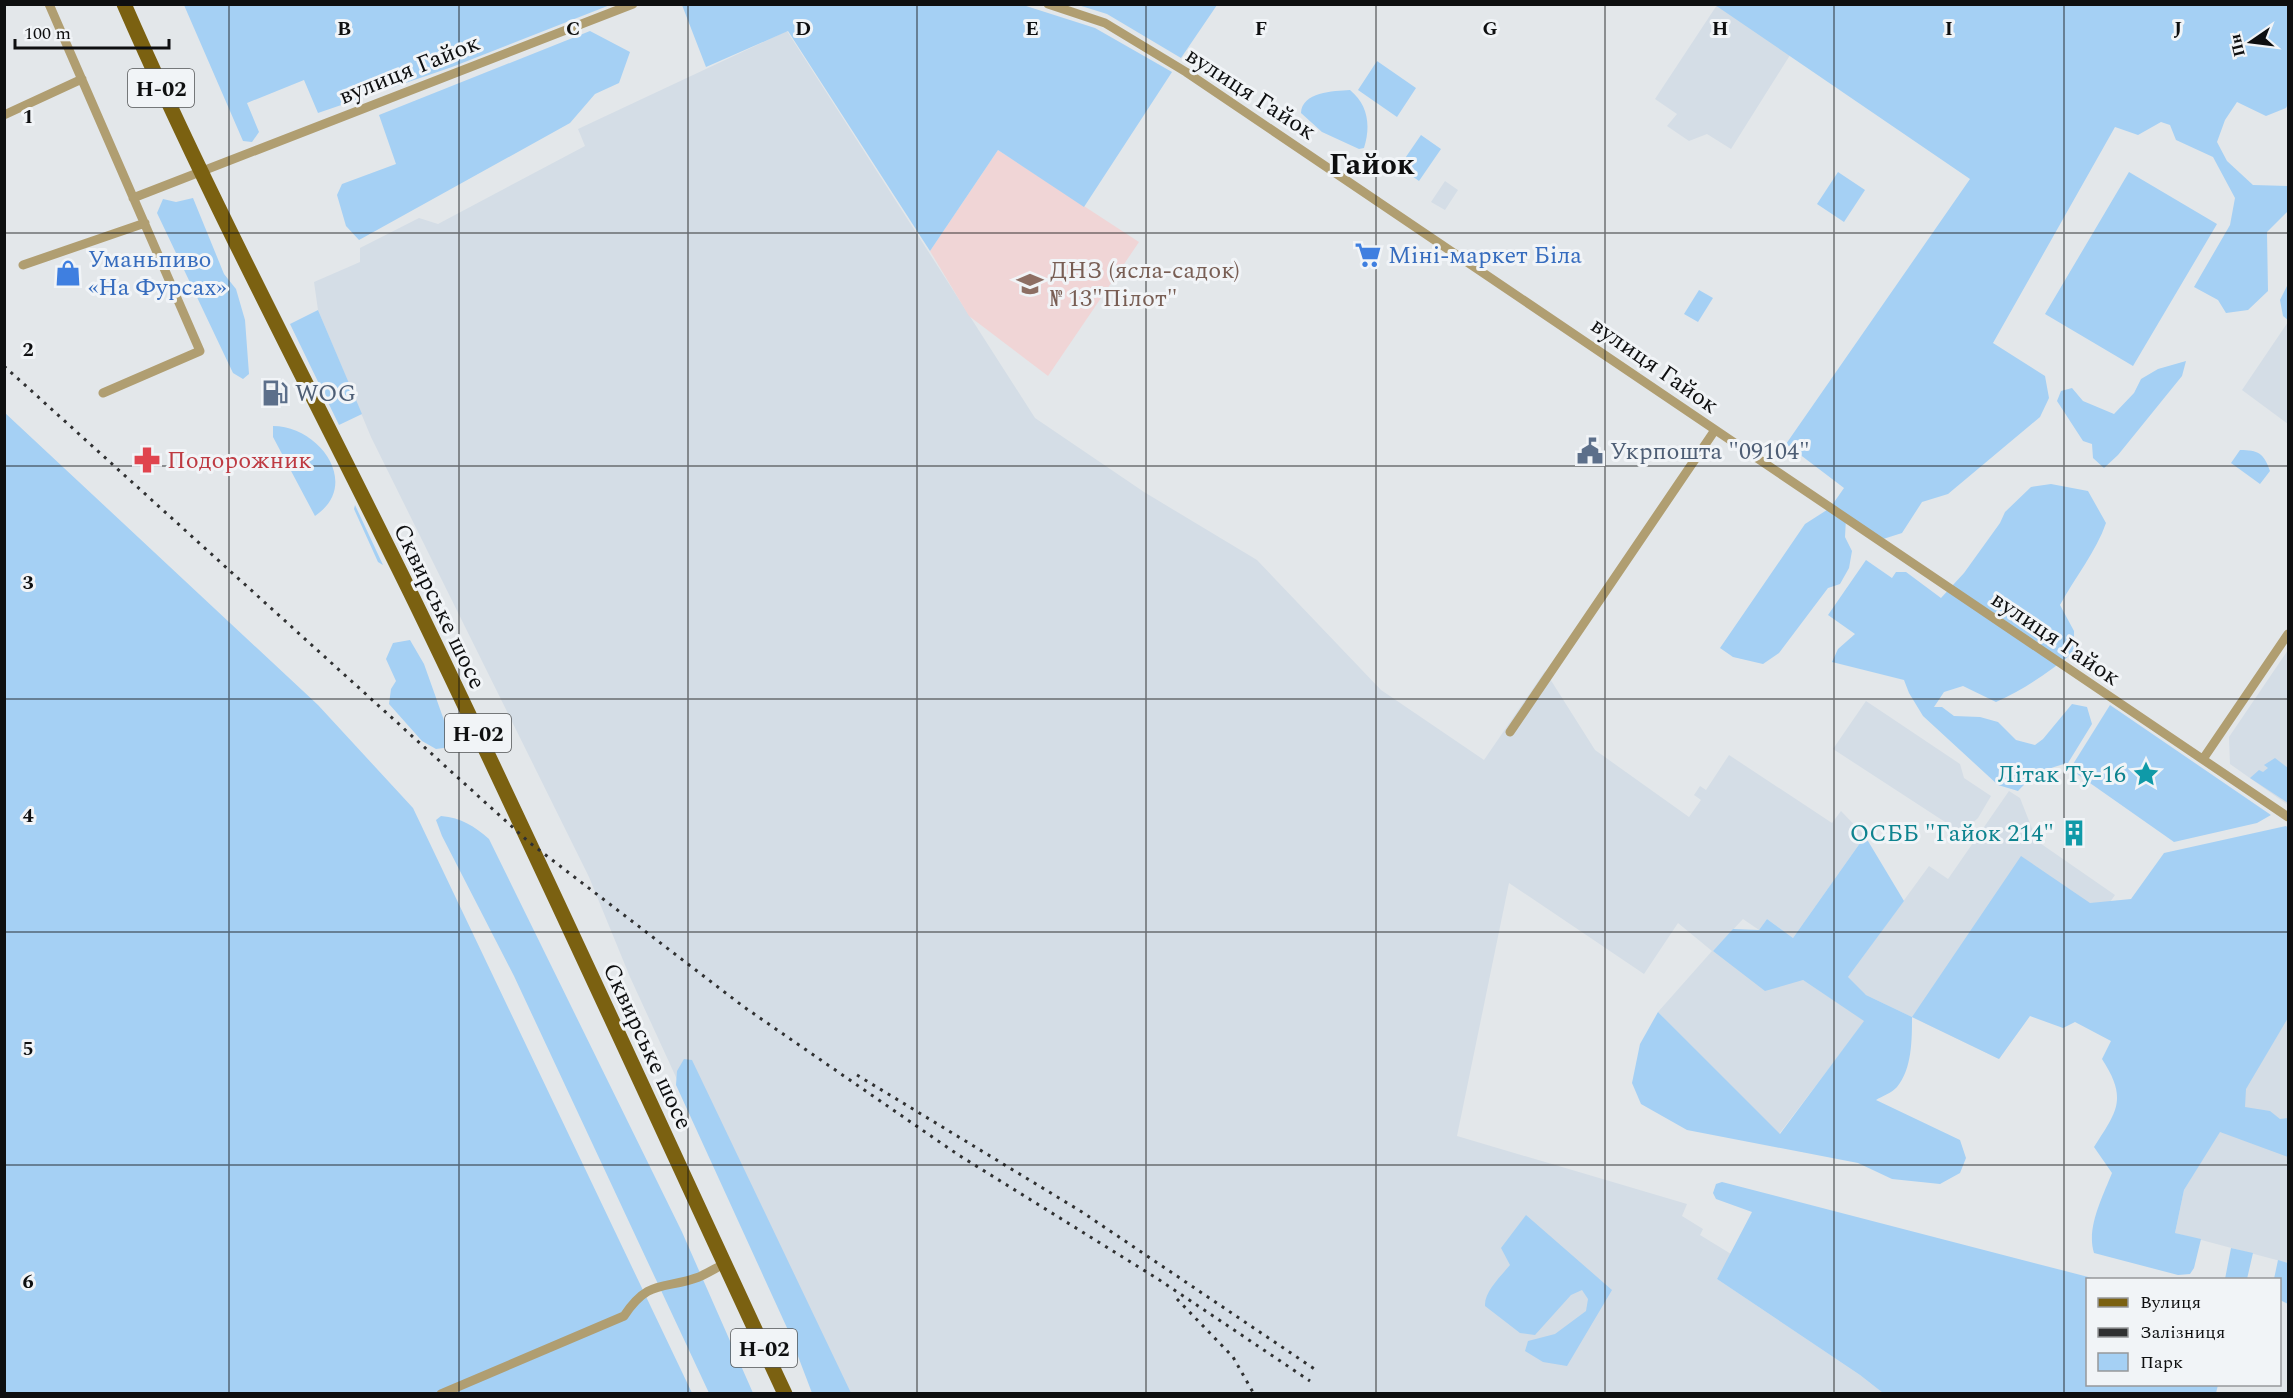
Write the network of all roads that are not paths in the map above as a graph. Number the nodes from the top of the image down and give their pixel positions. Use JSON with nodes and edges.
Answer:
{"nodes":[{"id":1,"x":48,"y":4,"type":"edge"},
{"id":2,"x":124,"y":4,"type":"edge"},
{"id":3,"x":633,"y":4,"type":"edge"},
{"id":4,"x":1048,"y":4,"type":"edge"},
{"id":5,"x":82,"y":79,"type":"junction"},
{"id":6,"x":4,"y":114,"type":"edge"},
{"id":7,"x":201,"y":171,"type":"junction"},
{"id":8,"x":134,"y":198,"type":"junction"},
{"id":9,"x":145,"y":223,"type":"junction"},
{"id":10,"x":23,"y":265,"type":"dead end"},
{"id":11,"x":104,"y":393,"type":"dead end"},
{"id":12,"x":1715,"y":430,"type":"junction"},
{"id":13,"x":2289,"y":634,"type":"edge"},
{"id":14,"x":1510,"y":732,"type":"dead end"},
{"id":15,"x":2204,"y":759,"type":"junction"},
{"id":16,"x":2289,"y":817,"type":"edge"},
{"id":17,"x":724,"y":1264,"type":"junction"},
{"id":18,"x":441,"y":1394,"type":"edge"},
{"id":19,"x":785,"y":1394,"type":"edge"}],
"edges":[{"from":1,"to":5,"type":"street"},
{"from":2,"to":7,"type":"main road","name":"Сквирське шосе","number":"Н-02"},
{"from":3,"to":7,"type":"street","name":"вулиця Гайок"},
{"from":4,"to":12,"type":"street","name":"вулиця Гайок"},
{"from":5,"to":6,"type":"street"},
{"from":5,"to":8,"type":"street"},
{"from":7,"to":8,"type":"street","name":"вулиця Гайок"},
{"from":7,"to":17,"type":"main road","name":"Сквирське шосе","number":"Н-02"},
{"from":8,"to":9,"type":"street"},
{"from":9,"to":10,"type":"street"},
{"from":9,"to":11,"type":"street"},
{"from":12,"to":14,"type":"street"},
{"from":12,"to":15,"type":"street","name":"вулиця Гайок"},
{"from":13,"to":15,"type":"street"},
{"from":15,"to":16,"type":"street","name":"вулиця Гайок"},
{"from":17,"to":18,"type":"street"},
{"from":17,"to":19,"type":"main road","name":"Сквирське шосе","number":"Н-02"}]}
